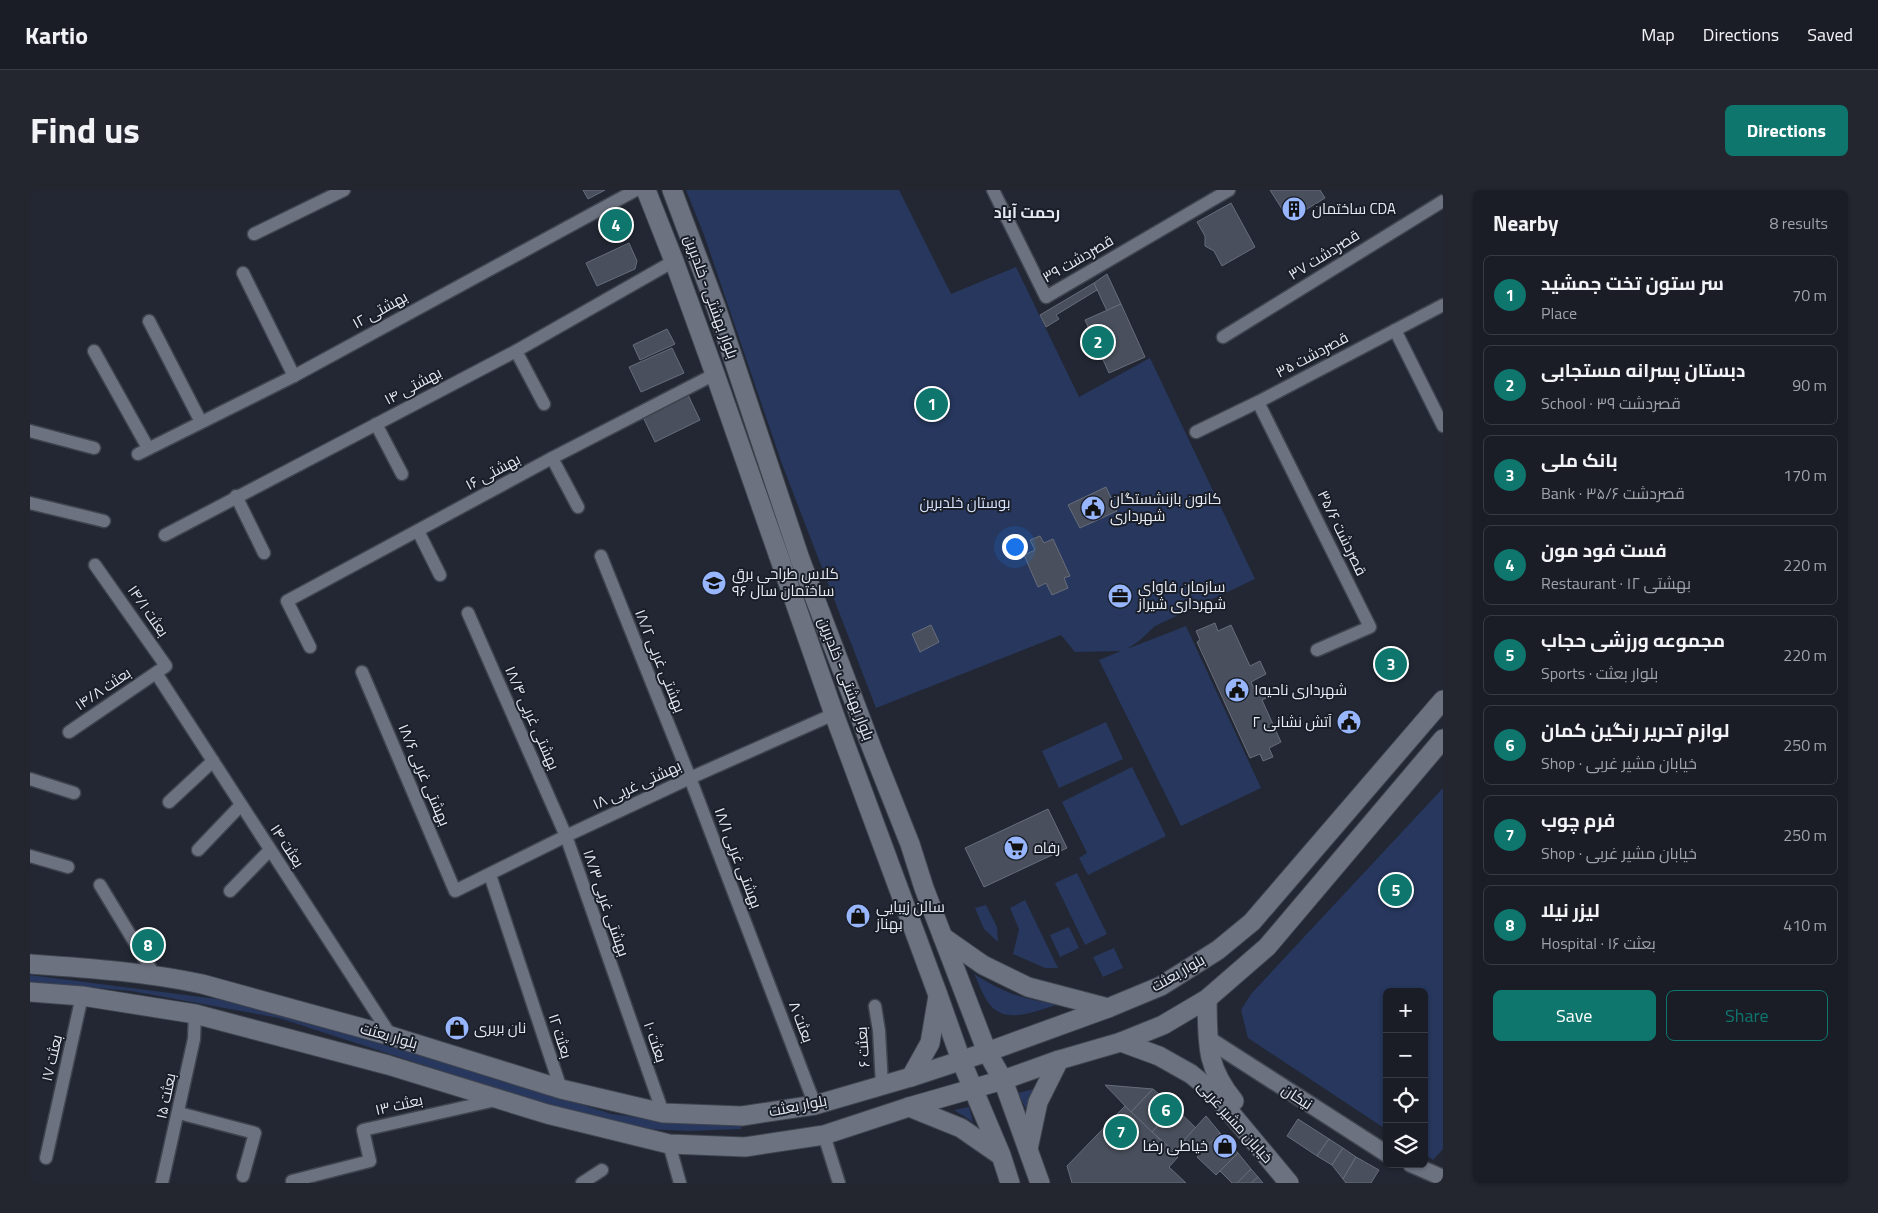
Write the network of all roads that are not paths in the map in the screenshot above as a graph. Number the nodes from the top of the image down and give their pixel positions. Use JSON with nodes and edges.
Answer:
{"nodes":[{"id":1,"x":344,"y":190,"type":"edge"},
{"id":2,"x":636,"y":190,"type":"edge"},
{"id":3,"x":646,"y":190,"type":"edge"},
{"id":4,"x":672,"y":190,"type":"edge"},
{"id":5,"x":993,"y":190,"type":"edge"},
{"id":6,"x":1229,"y":190,"type":"edge"},
{"id":7,"x":1443,"y":202,"type":"edge"},
{"id":8,"x":254,"y":234,"type":"dead end"},
{"id":9,"x":674,"y":261,"type":"junction"},
{"id":10,"x":243,"y":273,"type":"dead end"},
{"id":11,"x":1443,"y":305,"type":"edge"},
{"id":12,"x":149,"y":321,"type":"dead end"},
{"id":13,"x":1394,"y":330,"type":"junction"},
{"id":14,"x":1223,"y":336,"type":"dead end"},
{"id":15,"x":94,"y":351,"type":"dead end"},
{"id":16,"x":516,"y":351,"type":"junction"},
{"id":17,"x":715,"y":374,"type":"junction"},
{"id":18,"x":294,"y":376,"type":"junction"},
{"id":19,"x":1258,"y":402,"type":"junction"},
{"id":20,"x":544,"y":404,"type":"dead end"},
{"id":21,"x":201,"y":422,"type":"junction"},
{"id":22,"x":376,"y":424,"type":"junction"},
{"id":23,"x":1443,"y":426,"type":"edge"},
{"id":24,"x":30,"y":430,"type":"edge"},
{"id":25,"x":1196,"y":432,"type":"dead end"},
{"id":26,"x":94,"y":448,"type":"dead end"},
{"id":27,"x":552,"y":458,"type":"junction"},
{"id":28,"x":402,"y":474,"type":"dead end"},
{"id":29,"x":236,"y":496,"type":"junction"},
{"id":30,"x":30,"y":503,"type":"edge"},
{"id":31,"x":578,"y":507,"type":"dead end"},
{"id":32,"x":104,"y":521,"type":"dead end"},
{"id":33,"x":418,"y":531,"type":"junction"},
{"id":34,"x":165,"y":535,"type":"dead end"},
{"id":35,"x":264,"y":553,"type":"dead end"},
{"id":36,"x":601,"y":556,"type":"dead end"},
{"id":37,"x":96,"y":565,"type":"dead end"},
{"id":38,"x":440,"y":575,"type":"dead end"},
{"id":39,"x":468,"y":613,"type":"dead end"},
{"id":40,"x":310,"y":647,"type":"dead end"},
{"id":41,"x":1317,"y":650,"type":"dead end"},
{"id":42,"x":362,"y":672,"type":"dead end"},
{"id":43,"x":156,"y":673,"type":"junction"},
{"id":44,"x":1442,"y":702,"type":"edge"},
{"id":45,"x":834,"y":714,"type":"junction"},
{"id":46,"x":68,"y":732,"type":"dead end"},
{"id":47,"x":1443,"y":739,"type":"edge"},
{"id":48,"x":213,"y":761,"type":"junction"},
{"id":49,"x":690,"y":778,"type":"junction"},
{"id":50,"x":30,"y":779,"type":"edge"},
{"id":51,"x":74,"y":793,"type":"dead end"},
{"id":52,"x":169,"y":802,"type":"dead end"},
{"id":53,"x":242,"y":805,"type":"junction"},
{"id":54,"x":566,"y":836,"type":"junction"},
{"id":55,"x":198,"y":850,"type":"dead end"},
{"id":56,"x":270,"y":850,"type":"junction"},
{"id":57,"x":30,"y":856,"type":"edge"},
{"id":58,"x":68,"y":867,"type":"dead end"},
{"id":59,"x":490,"y":875,"type":"junction"},
{"id":60,"x":100,"y":885,"type":"dead end"},
{"id":61,"x":924,"y":888,"type":"junction"},
{"id":62,"x":230,"y":891,"type":"dead end"},
{"id":63,"x":455,"y":891,"type":"joint"},
{"id":64,"x":903,"y":897,"type":"junction"},
{"id":65,"x":944,"y":937,"type":"junction"},
{"id":66,"x":756,"y":951,"type":"joint"},
{"id":67,"x":30,"y":964,"type":"edge"},
{"id":68,"x":155,"y":976,"type":"junction"},
{"id":69,"x":616,"y":981,"type":"joint"},
{"id":70,"x":202,"y":984,"type":"junction"},
{"id":71,"x":30,"y":992,"type":"edge"},
{"id":72,"x":938,"y":995,"type":"junction"},
{"id":73,"x":82,"y":996,"type":"junction"},
{"id":74,"x":1207,"y":999,"type":"junction"},
{"id":75,"x":875,"y":1006,"type":"dead end"},
{"id":76,"x":1108,"y":1008,"type":"junction"},
{"id":77,"x":195,"y":1014,"type":"junction"},
{"id":78,"x":391,"y":1036,"type":"junction"},
{"id":79,"x":1208,"y":1039,"type":"junction"},
{"id":80,"x":1121,"y":1042,"type":"junction"},
{"id":81,"x":987,"y":1052,"type":"junction"},
{"id":82,"x":961,"y":1060,"type":"junction"},
{"id":83,"x":1058,"y":1060,"type":"junction"},
{"id":84,"x":1211,"y":1062,"type":"junction"},
{"id":85,"x":1191,"y":1074,"type":"junction"},
{"id":86,"x":911,"y":1077,"type":"junction"},
{"id":87,"x":1003,"y":1080,"type":"junction"},
{"id":88,"x":882,"y":1085,"type":"junction"},
{"id":89,"x":561,"y":1089,"type":"junction"},
{"id":90,"x":972,"y":1090,"type":"junction"},
{"id":91,"x":496,"y":1100,"type":"junction"},
{"id":92,"x":815,"y":1105,"type":"junction"},
{"id":93,"x":909,"y":1107,"type":"junction"},
{"id":94,"x":179,"y":1113,"type":"junction"},
{"id":95,"x":662,"y":1113,"type":"junction"},
{"id":96,"x":747,"y":1116,"type":"junction"},
{"id":97,"x":824,"y":1135,"type":"junction"},
{"id":98,"x":669,"y":1144,"type":"junction"},
{"id":99,"x":750,"y":1146,"type":"junction"},
{"id":100,"x":1028,"y":1149,"type":"junction"},
{"id":101,"x":1383,"y":1151,"type":"edge"},
{"id":102,"x":1001,"y":1155,"type":"junction"},
{"id":103,"x":46,"y":1158,"type":"dead end"},
{"id":104,"x":1420,"y":1168,"type":"edge"},
{"id":105,"x":602,"y":1170,"type":"dead end"},
{"id":106,"x":243,"y":1176,"type":"dead end"},
{"id":107,"x":1443,"y":1178,"type":"edge"},
{"id":108,"x":292,"y":1181,"type":"dead end"},
{"id":109,"x":162,"y":1183,"type":"edge"},
{"id":110,"x":582,"y":1183,"type":"edge"},
{"id":111,"x":680,"y":1183,"type":"edge"},
{"id":112,"x":839,"y":1183,"type":"edge"},
{"id":113,"x":1010,"y":1183,"type":"edge"},
{"id":114,"x":1040,"y":1183,"type":"edge"},
{"id":115,"x":1289,"y":1183,"type":"edge"},
{"id":116,"x":1303,"y":1183,"type":"edge"}],
"edges":[{"from":1,"to":8,"type":"street"},
{"from":2,"to":18,"type":"street","name":"۱۲ بهشتی"},
{"from":3,"to":9,"type":"main road","name":"بلوار بهشتی - خلدبرین"},
{"from":4,"to":61,"type":"main road","name":"بلوار بهشتی - خلدبرین"},
{"from":5,"to":6,"type":"street","name":"قصردشت ۳۹"},
{"from":7,"to":14,"type":"street","name":"قصردشت ۳۷"},
{"from":9,"to":16,"type":"street","name":"۱۴ بهشتی"},
{"from":9,"to":17,"type":"main road","name":"بلوار بهشتی - خلدبرین"},
{"from":10,"to":18,"type":"street"},
{"from":11,"to":13,"type":"street","name":"قصردشت ۳۵"},
{"from":12,"to":21,"type":"street"},
{"from":13,"to":19,"type":"street","name":"قصردشت ۳۵"},
{"from":13,"to":23,"type":"street"},
{"from":15,"to":21,"type":"street","name":"۱۲ بهشتی"},
{"from":16,"to":20,"type":"street"},
{"from":16,"to":22,"type":"street","name":"۱۴ بهشتی"},
{"from":17,"to":27,"type":"street","name":"۱۶ بهشتی"},
{"from":17,"to":45,"type":"main road","name":"بلوار بهشتی - خلدبرین"},
{"from":18,"to":21,"type":"street","name":"۱۲ بهشتی"},
{"from":19,"to":25,"type":"street","name":"قصردشت ۳۵"},
{"from":19,"to":41,"type":"street","name":"قصردشت ۳۵/۶"},
{"from":22,"to":28,"type":"street"},
{"from":22,"to":29,"type":"street","name":"۱۴ بهشتی"},
{"from":24,"to":26,"type":"street"},
{"from":27,"to":31,"type":"street"},
{"from":27,"to":33,"type":"street","name":"۱۶ بهشتی"},
{"from":29,"to":34,"type":"street","name":"۱۴ بهشتی"},
{"from":29,"to":35,"type":"street"},
{"from":30,"to":32,"type":"street"},
{"from":33,"to":38,"type":"street"},
{"from":33,"to":40,"type":"street","name":"۱۶ بهشتی"},
{"from":36,"to":49,"type":"street","name":"بهشتی غربی ۱۸/۲"},
{"from":37,"to":43,"type":"street","name":"۱۴/۱ بعثت"},
{"from":39,"to":54,"type":"street","name":"بهشتی غربی ۱۸/۴"},
{"from":42,"to":63,"type":"street","name":"بهشتی غربی ۱۸/۶"},
{"from":43,"to":46,"type":"street","name":"۱۴/۸ بعثت"},
{"from":43,"to":48,"type":"street","name":"بعثت ۱۴"},
{"from":44,"to":76,"type":"main road","name":"بلوار بعثت"},
{"from":45,"to":49,"type":"street","name":"بهشتی غربی ۱۸"},
{"from":45,"to":64,"type":"main road","name":"بلوار بهشتی - خلدبرین"},
{"from":47,"to":74,"type":"main road","name":"بلوار بعثت"},
{"from":48,"to":52,"type":"street"},
{"from":48,"to":53,"type":"street","name":"بعثت ۱۴"},
{"from":49,"to":54,"type":"street","name":"بهشتی غربی ۱۸"},
{"from":49,"to":66,"type":"street","name":"بهشتی غربی ۱۸/۱"},
{"from":50,"to":51,"type":"street"},
{"from":53,"to":55,"type":"street"},
{"from":53,"to":56,"type":"street","name":"بعثت ۱۴"},
{"from":54,"to":59,"type":"street","name":"بهشتی غربی ۱۸"},
{"from":54,"to":69,"type":"street","name":"بهشتی غربی ۱۸/۳"},
{"from":56,"to":62,"type":"street"},
{"from":56,"to":78,"type":"street","name":"بعثت ۱۴"},
{"from":57,"to":58,"type":"street"},
{"from":59,"to":63,"type":"street","name":"بهشتی غربی ۱۸"},
{"from":59,"to":89,"type":"street","name":"۱۲ بعثت"},
{"from":60,"to":68,"type":"street"},
{"from":61,"to":64,"type":"main road"},
{"from":61,"to":65,"type":"main road","name":"بلوار بهشتی - خلدبرین"},
{"from":64,"to":72,"type":"main road","name":"بلوار بهشتی - خلدبرین"},
{"from":65,"to":76,"type":"main road"},
{"from":65,"to":81,"type":"main road","name":"بلوار بهشتی - خلدبرین"},
{"from":66,"to":92,"type":"street","name":"۸ بعثت"},
{"from":67,"to":68,"type":"main road","name":"بلوار بعثت"},
{"from":68,"to":70,"type":"main road","name":"بلوار بعثت"},
{"from":69,"to":95,"type":"street","name":"۱۰ بعثت"},
{"from":70,"to":77,"type":"main road"},
{"from":70,"to":78,"type":"main road","name":"بلوار بعثت"},
{"from":71,"to":73,"type":"main road","name":"بلوار بعثت"},
{"from":72,"to":82,"type":"main road","name":"بلوار بهشتی - خلدبرین"},
{"from":72,"to":86,"type":"main road"},
{"from":73,"to":77,"type":"main road","name":"بلوار بعثت"},
{"from":73,"to":103,"type":"street","name":"بعثت ۱۷"},
{"from":74,"to":79,"type":"main road","name":"خیابان مشیر غربی"},
{"from":74,"to":80,"type":"main road","name":"بلوار بعثت"},
{"from":75,"to":88,"type":"street","name":"۶ بعثت"},
{"from":76,"to":81,"type":"main road","name":"بلوار بعثت"},
{"from":77,"to":91,"type":"main road","name":"بلوار بعثت"},
{"from":77,"to":94,"type":"street","name":"بعثت ۱۵"},
{"from":78,"to":89,"type":"main road","name":"بلوار بعثت"},
{"from":79,"to":84,"type":"main road","name":"خیابان مشیر غربی"},
{"from":79,"to":101,"type":"street","name":"نیکان"},
{"from":80,"to":83,"type":"main road","name":"بلوار بعثت"},
{"from":80,"to":85,"type":"main road","name":"خیابان مشیر غربی"},
{"from":81,"to":82,"type":"main road","name":"بلوار بعثت"},
{"from":81,"to":87,"type":"main road","name":"بلوار بهشتی - خلدبرین"},
{"from":82,"to":86,"type":"main road","name":"بلوار بعثت"},
{"from":82,"to":90,"type":"main road","name":"بلوار بهشتی - خلدبرین"},
{"from":83,"to":87,"type":"main road","name":"بلوار بعثت"},
{"from":83,"to":100,"type":"main road"},
{"from":84,"to":85,"type":"main road"},
{"from":84,"to":116,"type":"main road","name":"خیابان مشیر غربی"},
{"from":85,"to":115,"type":"main road","name":"خیابان مشیر غربی"},
{"from":86,"to":88,"type":"main road","name":"بلوار بعثت"},
{"from":87,"to":90,"type":"main road","name":"بلوار بعثت"},
{"from":87,"to":100,"type":"main road","name":"بلوار بهشتی - خلدبرین"},
{"from":88,"to":92,"type":"main road","name":"بلوار بعثت"},
{"from":89,"to":95,"type":"main road","name":"بلوار بعثت"},
{"from":90,"to":93,"type":"main road","name":"بلوار بعثت"},
{"from":90,"to":102,"type":"main road","name":"بلوار بهشتی - خلدبرین"},
{"from":91,"to":98,"type":"main road","name":"بلوار بعثت"},
{"from":91,"to":108,"type":"street","name":"۱۳ بعثت"},
{"from":92,"to":96,"type":"main road","name":"بلوار بعثت"},
{"from":93,"to":97,"type":"main road","name":"بلوار بعثت"},
{"from":93,"to":102,"type":"main road"},
{"from":94,"to":106,"type":"street"},
{"from":94,"to":109,"type":"street","name":"بعثت ۱۵"},
{"from":95,"to":96,"type":"main road","name":"بلوار بعثت"},
{"from":96,"to":99,"type":"main road"},
{"from":97,"to":99,"type":"main road","name":"بلوار بعثت"},
{"from":97,"to":112,"type":"street"},
{"from":98,"to":99,"type":"main road","name":"بلوار بعثت"},
{"from":98,"to":111,"type":"street"},
{"from":100,"to":114,"type":"main road","name":"بلوار بهشتی - خلدبرین"},
{"from":102,"to":113,"type":"main road","name":"بلوار بهشتی - خلدبرین"},
{"from":104,"to":107,"type":"street"},
{"from":105,"to":110,"type":"street"}]}
